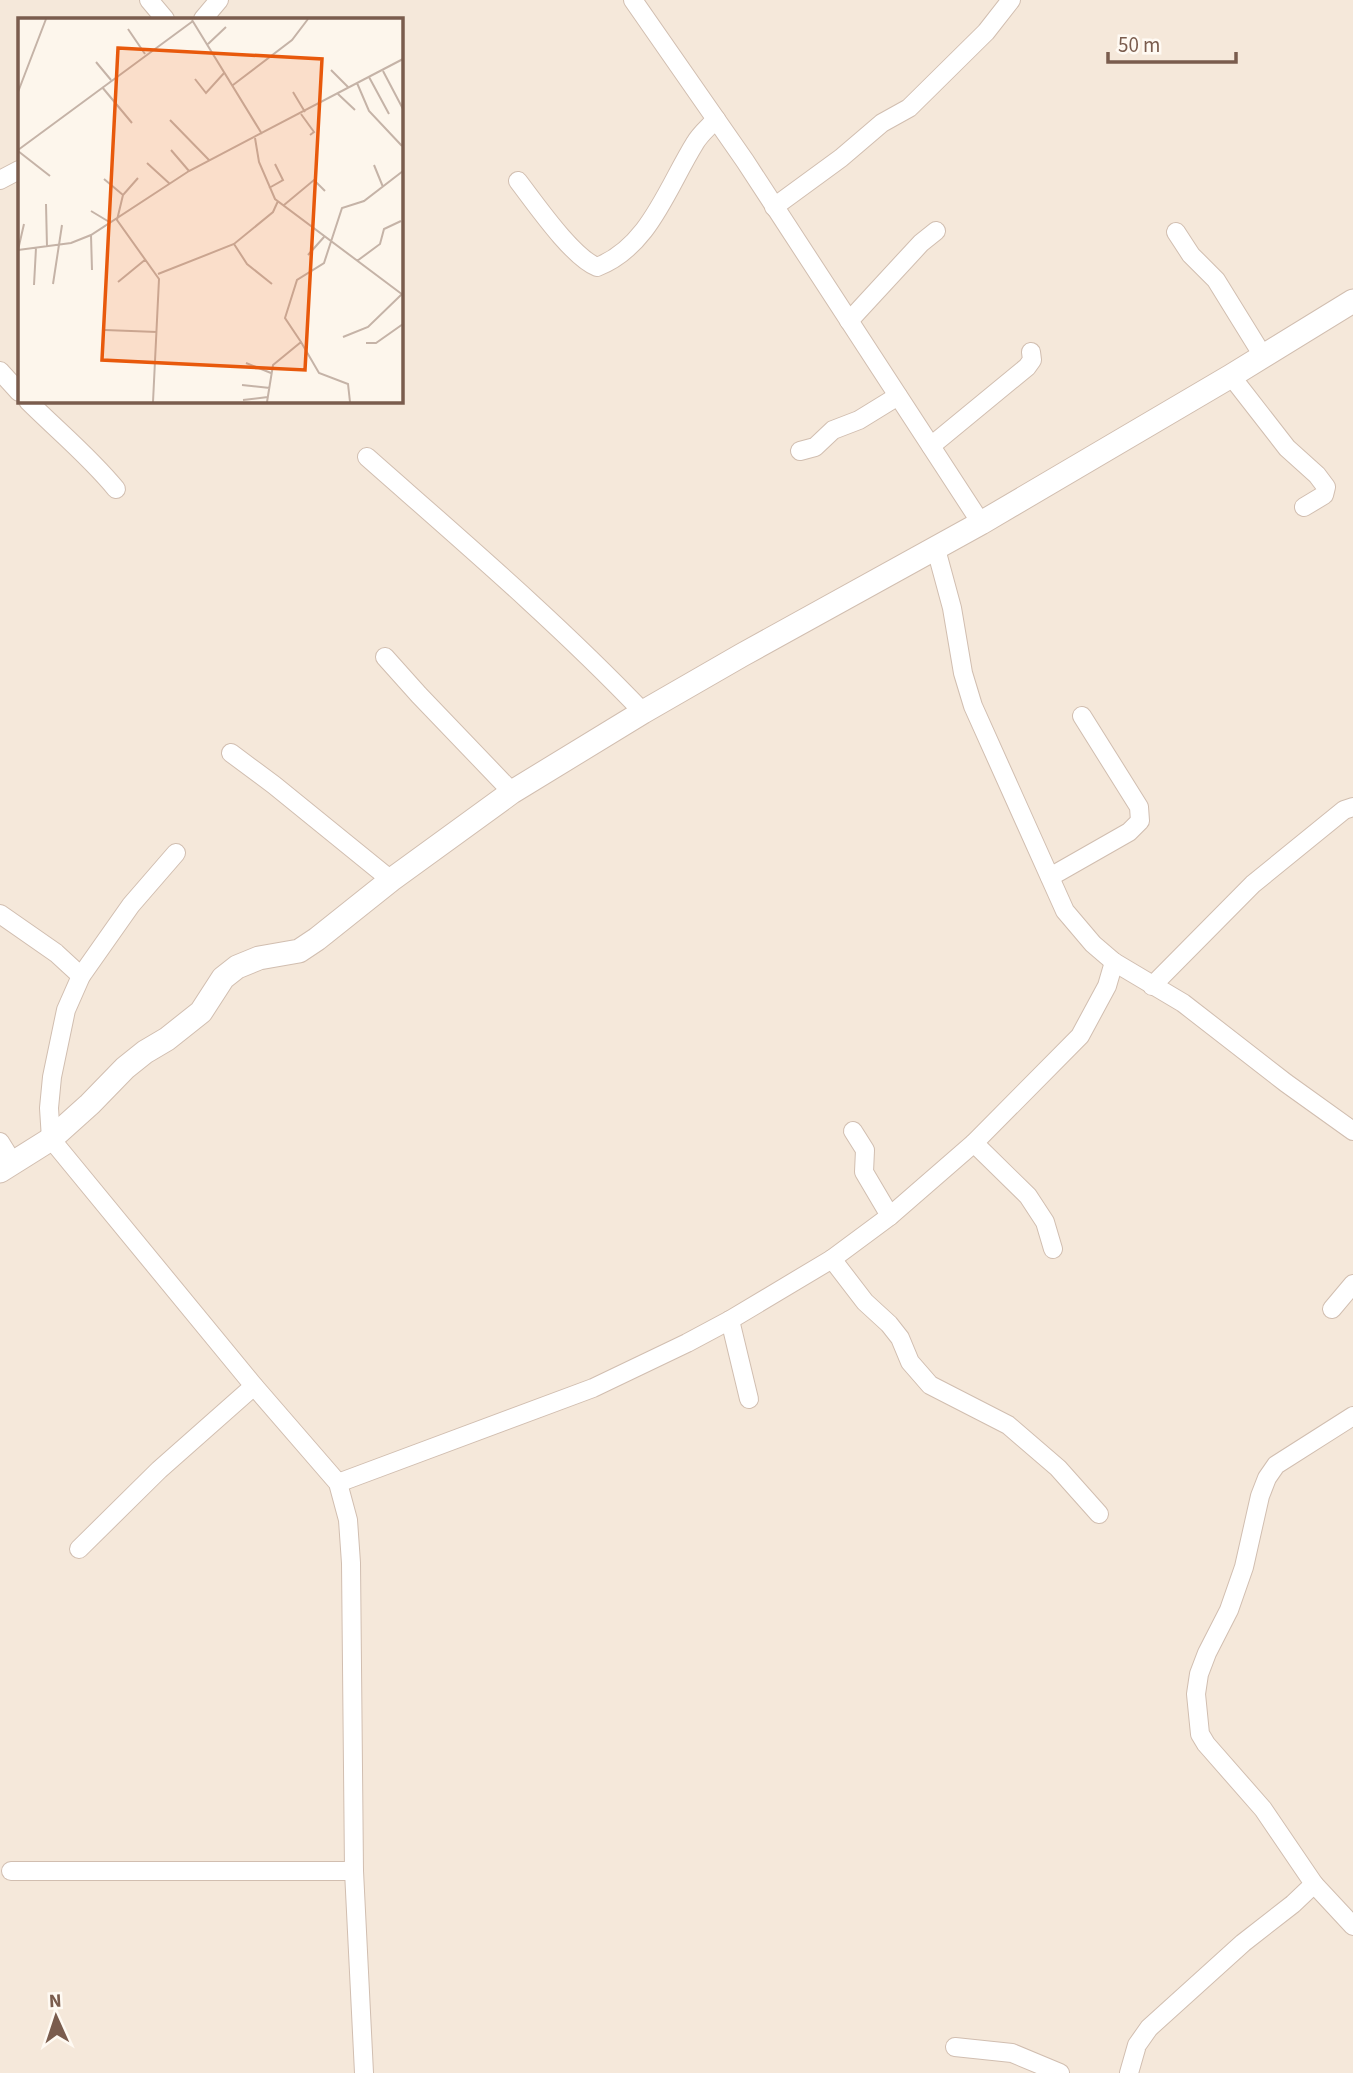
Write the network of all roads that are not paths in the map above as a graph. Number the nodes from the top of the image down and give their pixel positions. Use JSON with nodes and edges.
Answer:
{"nodes":[{"id":1,"x":149,"y":0,"type":"edge"},
{"id":2,"x":219,"y":0,"type":"edge"},
{"id":3,"x":633,"y":0,"type":"edge"},
{"id":4,"x":1011,"y":0,"type":"edge"},
{"id":5,"x":164,"y":18,"type":"edge"},
{"id":6,"x":203,"y":18,"type":"edge"},
{"id":7,"x":716,"y":119,"type":"junction"},
{"id":8,"x":18,"y":171,"type":"edge"},
{"id":9,"x":0,"y":180,"type":"edge"},
{"id":10,"x":518,"y":181,"type":"dead end"},
{"id":11,"x":774,"y":207,"type":"junction"},
{"id":12,"x":936,"y":231,"type":"dead end"},
{"id":13,"x":1176,"y":232,"type":"dead end"},
{"id":14,"x":1353,"y":301,"type":"edge"},
{"id":15,"x":849,"y":321,"type":"junction"},
{"id":16,"x":1031,"y":352,"type":"dead end"},
{"id":17,"x":1263,"y":356,"type":"junction"},
{"id":18,"x":0,"y":371,"type":"edge"},
{"id":19,"x":1231,"y":376,"type":"junction"},
{"id":20,"x":18,"y":390,"type":"edge"},
{"id":21,"x":898,"y":396,"type":"junction"},
{"id":22,"x":29,"y":402,"type":"edge"},
{"id":23,"x":931,"y":446,"type":"junction"},
{"id":24,"x":800,"y":451,"type":"dead end"},
{"id":25,"x":367,"y":457,"type":"dead end"},
{"id":26,"x":116,"y":489,"type":"dead end"},
{"id":27,"x":1304,"y":508,"type":"dead end"},
{"id":28,"x":981,"y":523,"type":"junction"},
{"id":29,"x":936,"y":549,"type":"junction"},
{"id":30,"x":385,"y":657,"type":"dead end"},
{"id":31,"x":643,"y":712,"type":"junction"},
{"id":32,"x":1082,"y":716,"type":"dead end"},
{"id":33,"x":231,"y":753,"type":"dead end"},
{"id":34,"x":512,"y":792,"type":"junction"},
{"id":35,"x":1353,"y":807,"type":"edge"},
{"id":36,"x":176,"y":853,"type":"dead end"},
{"id":37,"x":1050,"y":877,"type":"junction"},
{"id":38,"x":391,"y":880,"type":"junction"},
{"id":39,"x":0,"y":914,"type":"edge"},
{"id":40,"x":1114,"y":962,"type":"junction"},
{"id":41,"x":81,"y":976,"type":"junction"},
{"id":42,"x":1152,"y":985,"type":"junction"},
{"id":43,"x":853,"y":1130,"type":"dead end"},
{"id":44,"x":1353,"y":1131,"type":"edge"},
{"id":45,"x":51,"y":1139,"type":"junction"},
{"id":46,"x":0,"y":1142,"type":"edge"},
{"id":47,"x":974,"y":1143,"type":"junction"},
{"id":48,"x":6,"y":1167,"type":"edge"},
{"id":49,"x":890,"y":1216,"type":"junction"},
{"id":50,"x":1053,"y":1249,"type":"dead end"},
{"id":51,"x":832,"y":1259,"type":"junction"},
{"id":52,"x":1353,"y":1284,"type":"edge"},
{"id":53,"x":1332,"y":1309,"type":"dead end"},
{"id":54,"x":730,"y":1320,"type":"junction"},
{"id":55,"x":254,"y":1386,"type":"junction"},
{"id":56,"x":749,"y":1399,"type":"dead end"},
{"id":57,"x":1353,"y":1416,"type":"edge"},
{"id":58,"x":338,"y":1483,"type":"junction"},
{"id":59,"x":1099,"y":1514,"type":"dead end"},
{"id":60,"x":79,"y":1549,"type":"dead end"},
{"id":61,"x":11,"y":1871,"type":"dead end"},
{"id":62,"x":354,"y":1871,"type":"junction"},
{"id":63,"x":1314,"y":1884,"type":"junction"},
{"id":64,"x":1353,"y":1926,"type":"edge"},
{"id":65,"x":955,"y":2047,"type":"dead end"},
{"id":66,"x":364,"y":2073,"type":"edge"},
{"id":67,"x":1060,"y":2073,"type":"edge"},
{"id":68,"x":1129,"y":2073,"type":"edge"}],
"edges":[{"from":1,"to":5,"type":"street"},
{"from":2,"to":6,"type":"street"},
{"from":3,"to":7,"type":"street"},
{"from":4,"to":11,"type":"street"},
{"from":7,"to":10,"type":"street"},
{"from":7,"to":11,"type":"street"},
{"from":8,"to":9,"type":"street"},
{"from":11,"to":15,"type":"street"},
{"from":12,"to":15,"type":"street"},
{"from":13,"to":17,"type":"street"},
{"from":14,"to":17,"type":"street"},
{"from":15,"to":21,"type":"street"},
{"from":16,"to":23,"type":"street"},
{"from":17,"to":19,"type":"street"},
{"from":18,"to":20,"type":"street"},
{"from":19,"to":27,"type":"street"},
{"from":19,"to":28,"type":"street"},
{"from":21,"to":23,"type":"street"},
{"from":21,"to":24,"type":"street"},
{"from":22,"to":26,"type":"street"},
{"from":23,"to":28,"type":"street"},
{"from":25,"to":31,"type":"street"},
{"from":28,"to":29,"type":"street"},
{"from":29,"to":31,"type":"street"},
{"from":29,"to":37,"type":"street"},
{"from":30,"to":34,"type":"street"},
{"from":31,"to":34,"type":"street"},
{"from":32,"to":37,"type":"street"},
{"from":33,"to":38,"type":"street"},
{"from":34,"to":38,"type":"street"},
{"from":35,"to":42,"type":"street"},
{"from":36,"to":41,"type":"street"},
{"from":37,"to":40,"type":"street"},
{"from":38,"to":45,"type":"street"},
{"from":39,"to":41,"type":"street"},
{"from":40,"to":42,"type":"street"},
{"from":40,"to":47,"type":"street"},
{"from":41,"to":45,"type":"street"},
{"from":42,"to":44,"type":"street"},
{"from":43,"to":49,"type":"street"},
{"from":45,"to":48,"type":"street"},
{"from":45,"to":55,"type":"street"},
{"from":46,"to":48,"type":"street"},
{"from":47,"to":49,"type":"street"},
{"from":47,"to":50,"type":"street"},
{"from":49,"to":51,"type":"street"},
{"from":51,"to":54,"type":"street"},
{"from":51,"to":59,"type":"street"},
{"from":52,"to":53,"type":"street"},
{"from":54,"to":56,"type":"street"},
{"from":54,"to":58,"type":"street"},
{"from":55,"to":58,"type":"street"},
{"from":55,"to":60,"type":"street"},
{"from":57,"to":63,"type":"street"},
{"from":58,"to":62,"type":"street"},
{"from":61,"to":62,"type":"street"},
{"from":62,"to":66,"type":"street"},
{"from":63,"to":64,"type":"street"},
{"from":63,"to":68,"type":"street"},
{"from":65,"to":67,"type":"street"}]}
